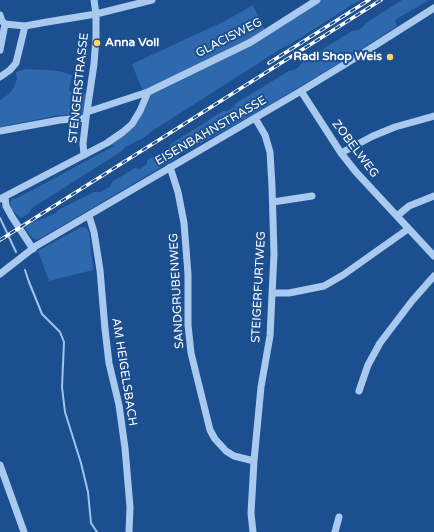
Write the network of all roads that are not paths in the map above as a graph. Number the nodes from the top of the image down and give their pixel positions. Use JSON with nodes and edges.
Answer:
{"nodes":[{"id":1,"x":94,"y":0,"type":"edge"},
{"id":2,"x":152,"y":0,"type":"edge"},
{"id":3,"x":317,"y":0,"type":"edge"},
{"id":4,"x":434,"y":8,"type":"edge"},
{"id":5,"x":96,"y":14,"type":"junction"},
{"id":6,"x":0,"y":15,"type":"edge"},
{"id":7,"x":5,"y":24,"type":"junction"},
{"id":8,"x":25,"y":26,"type":"junction"},
{"id":9,"x":0,"y":50,"type":"edge"},
{"id":10,"x":0,"y":77,"type":"edge"},
{"id":11,"x":301,"y":91,"type":"junction"},
{"id":12,"x":148,"y":92,"type":"junction"},
{"id":13,"x":86,"y":115,"type":"junction"},
{"id":14,"x":434,"y":116,"type":"edge"},
{"id":15,"x":255,"y":118,"type":"junction"},
{"id":16,"x":0,"y":131,"type":"edge"},
{"id":17,"x":342,"y":153,"type":"junction"},
{"id":18,"x":84,"y":155,"type":"junction"},
{"id":19,"x":170,"y":167,"type":"junction"},
{"id":20,"x":312,"y":196,"type":"dead end"},
{"id":21,"x":434,"y":196,"type":"edge"},
{"id":22,"x":3,"y":198,"type":"edge"},
{"id":23,"x":273,"y":202,"type":"junction"},
{"id":24,"x":88,"y":216,"type":"junction"},
{"id":25,"x":397,"y":216,"type":"junction"},
{"id":26,"x":408,"y":229,"type":"junction"},
{"id":27,"x":33,"y":249,"type":"junction"},
{"id":28,"x":434,"y":256,"type":"edge"},
{"id":29,"x":0,"y":274,"type":"edge"},
{"id":30,"x":434,"y":276,"type":"edge"},
{"id":31,"x":272,"y":293,"type":"junction"},
{"id":32,"x":359,"y":391,"type":"dead end"},
{"id":33,"x":254,"y":461,"type":"junction"},
{"id":34,"x":0,"y":465,"type":"edge"},
{"id":35,"x":339,"y":517,"type":"dead end"},
{"id":36,"x":24,"y":532,"type":"edge"},
{"id":37,"x":129,"y":532,"type":"edge"},
{"id":38,"x":253,"y":532,"type":"edge"},
{"id":39,"x":335,"y":532,"type":"edge"}],
"edges":[{"from":1,"to":5,"type":"street","name":"STENGERSTRASSE"},
{"from":2,"to":5,"type":"street"},
{"from":3,"to":12,"type":"street","name":"GLACISWEG"},
{"from":4,"to":11,"type":"street","name":"EISENBAHNSTRASSE"},
{"from":5,"to":8,"type":"street"},
{"from":5,"to":13,"type":"street","name":"STENGERSTRASSE"},
{"from":6,"to":7,"type":"street"},
{"from":7,"to":8,"type":"street"},
{"from":7,"to":9,"type":"street"},
{"from":8,"to":10,"type":"street"},
{"from":11,"to":15,"type":"street","name":"EISENBAHNSTRASSE"},
{"from":11,"to":17,"type":"street","name":"ZOBELWEG"},
{"from":12,"to":13,"type":"street","name":"GLACISWEG"},
{"from":12,"to":18,"type":"street"},
{"from":13,"to":16,"type":"street","name":"GLACISWEG"},
{"from":13,"to":18,"type":"street","name":"STENGERSTRASSE"},
{"from":14,"to":17,"type":"street"},
{"from":15,"to":19,"type":"street","name":"EISENBAHNSTRASSE"},
{"from":15,"to":23,"type":"street","name":"STEIGERFURTWEG"},
{"from":17,"to":25,"type":"street","name":"ZOBELWEG"},
{"from":18,"to":22,"type":"street"},
{"from":19,"to":24,"type":"street","name":"EISENBAHNSTRASSE"},
{"from":19,"to":33,"type":"street","name":"SANDGRUBENWEG"},
{"from":20,"to":23,"type":"street"},
{"from":21,"to":25,"type":"street"},
{"from":22,"to":27,"type":"street"},
{"from":23,"to":31,"type":"street","name":"STEIGERFURTWEG"},
{"from":24,"to":27,"type":"street","name":"EISENBAHNSTRASSE"},
{"from":24,"to":37,"type":"street","name":"AM HEIGELSBACH"},
{"from":25,"to":26,"type":"street","name":"ZOBELWEG"},
{"from":26,"to":28,"type":"street","name":"ZOBELWEG"},
{"from":26,"to":31,"type":"street"},
{"from":27,"to":29,"type":"street","name":"EISENBAHNSTRASSE"},
{"from":30,"to":32,"type":"street"},
{"from":31,"to":33,"type":"street","name":"STEIGERFURTWEG"},
{"from":33,"to":38,"type":"street","name":"STEIGERFURTWEG"},
{"from":34,"to":36,"type":"street"},
{"from":35,"to":39,"type":"street"}]}
